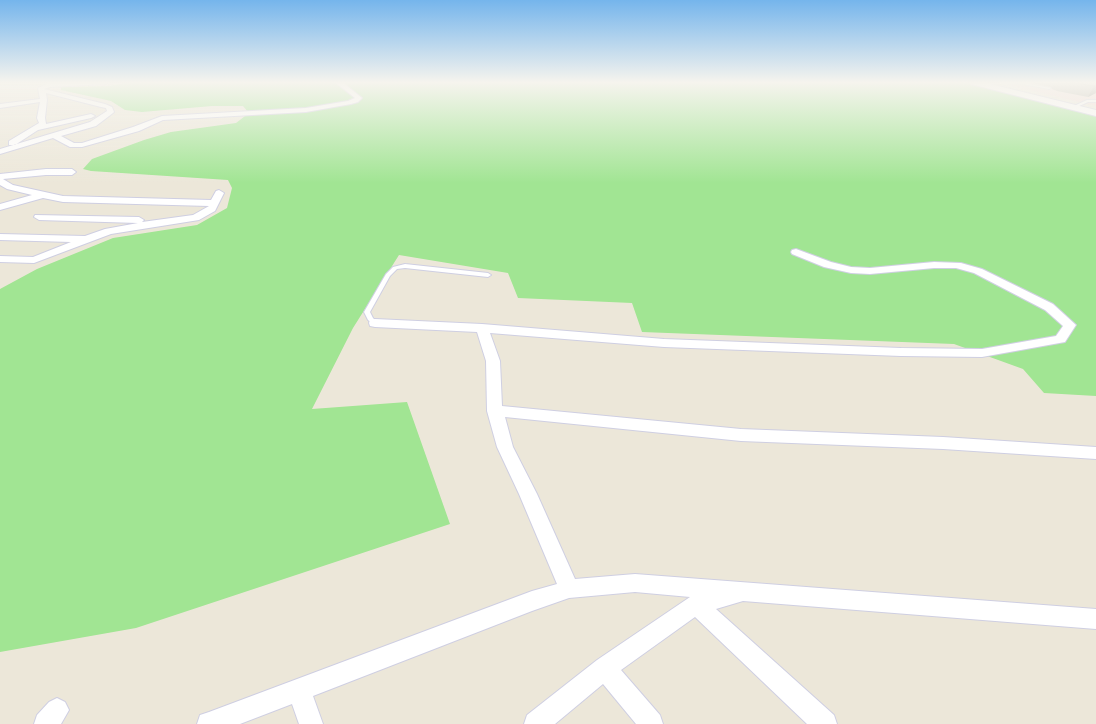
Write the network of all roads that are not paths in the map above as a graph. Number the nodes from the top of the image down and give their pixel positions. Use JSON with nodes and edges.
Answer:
{"nodes":[{"id":1,"x":41,"y":116,"type":"edge"},
{"id":2,"x":94,"y":116,"type":"edge"},
{"id":3,"x":105,"y":116,"type":"edge"},
{"id":4,"x":202,"y":116,"type":"edge"},
{"id":5,"x":39,"y":128,"type":"junction"},
{"id":6,"x":54,"y":136,"type":"junction"},
{"id":7,"x":0,"y":151,"type":"edge"},
{"id":8,"x":72,"y":172,"type":"dead end"},
{"id":9,"x":0,"y":177,"type":"edge"},
{"id":10,"x":0,"y":181,"type":"edge"},
{"id":11,"x":219,"y":193,"type":"dead end"},
{"id":12,"x":42,"y":195,"type":"junction"},
{"id":13,"x":214,"y":203,"type":"junction"},
{"id":14,"x":0,"y":207,"type":"edge"},
{"id":15,"x":39,"y":218,"type":"dead end"},
{"id":16,"x":185,"y":221,"type":"junction"},
{"id":17,"x":0,"y":237,"type":"edge"},
{"id":18,"x":90,"y":239,"type":"junction"},
{"id":19,"x":796,"y":252,"type":"dead end"},
{"id":20,"x":0,"y":259,"type":"edge"},
{"id":21,"x":488,"y":275,"type":"dead end"},
{"id":22,"x":375,"y":323,"type":"joint"},
{"id":23,"x":482,"y":328,"type":"junction"},
{"id":24,"x":495,"y":411,"type":"junction"},
{"id":25,"x":1096,"y":454,"type":"edge"},
{"id":26,"x":569,"y":589,"type":"junction"},
{"id":27,"x":748,"y":591,"type":"junction"},
{"id":28,"x":696,"y":604,"type":"junction"},
{"id":29,"x":1096,"y":619,"type":"edge"},
{"id":30,"x":605,"y":668,"type":"junction"},
{"id":31,"x":299,"y":690,"type":"junction"},
{"id":32,"x":209,"y":724,"type":"edge"},
{"id":33,"x":311,"y":724,"type":"edge"},
{"id":34,"x":536,"y":724,"type":"edge"},
{"id":35,"x":651,"y":724,"type":"edge"},
{"id":36,"x":825,"y":724,"type":"edge"}],
"edges":[{"from":1,"to":5,"type":"street"},
{"from":2,"to":5,"type":"street"},
{"from":3,"to":6,"type":"street"},
{"from":4,"to":6,"type":"street"},
{"from":5,"to":7,"type":"street"},
{"from":6,"to":7,"type":"street"},
{"from":8,"to":9,"type":"street"},
{"from":10,"to":12,"type":"street"},
{"from":11,"to":13,"type":"street"},
{"from":12,"to":13,"type":"street"},
{"from":12,"to":14,"type":"street"},
{"from":13,"to":16,"type":"street"},
{"from":15,"to":16,"type":"street"},
{"from":16,"to":18,"type":"street"},
{"from":17,"to":18,"type":"street"},
{"from":18,"to":20,"type":"street"},
{"from":19,"to":23,"type":"street"},
{"from":21,"to":22,"type":"lane"},
{"from":22,"to":23,"type":"street"},
{"from":23,"to":24,"type":"street"},
{"from":24,"to":25,"type":"street"},
{"from":24,"to":26,"type":"street"},
{"from":26,"to":27,"type":"street"},
{"from":26,"to":31,"type":"street"},
{"from":27,"to":28,"type":"street"},
{"from":27,"to":29,"type":"street"},
{"from":28,"to":30,"type":"street"},
{"from":28,"to":36,"type":"street"},
{"from":30,"to":34,"type":"street"},
{"from":30,"to":35,"type":"street"},
{"from":31,"to":32,"type":"street"},
{"from":31,"to":33,"type":"street"}]}
